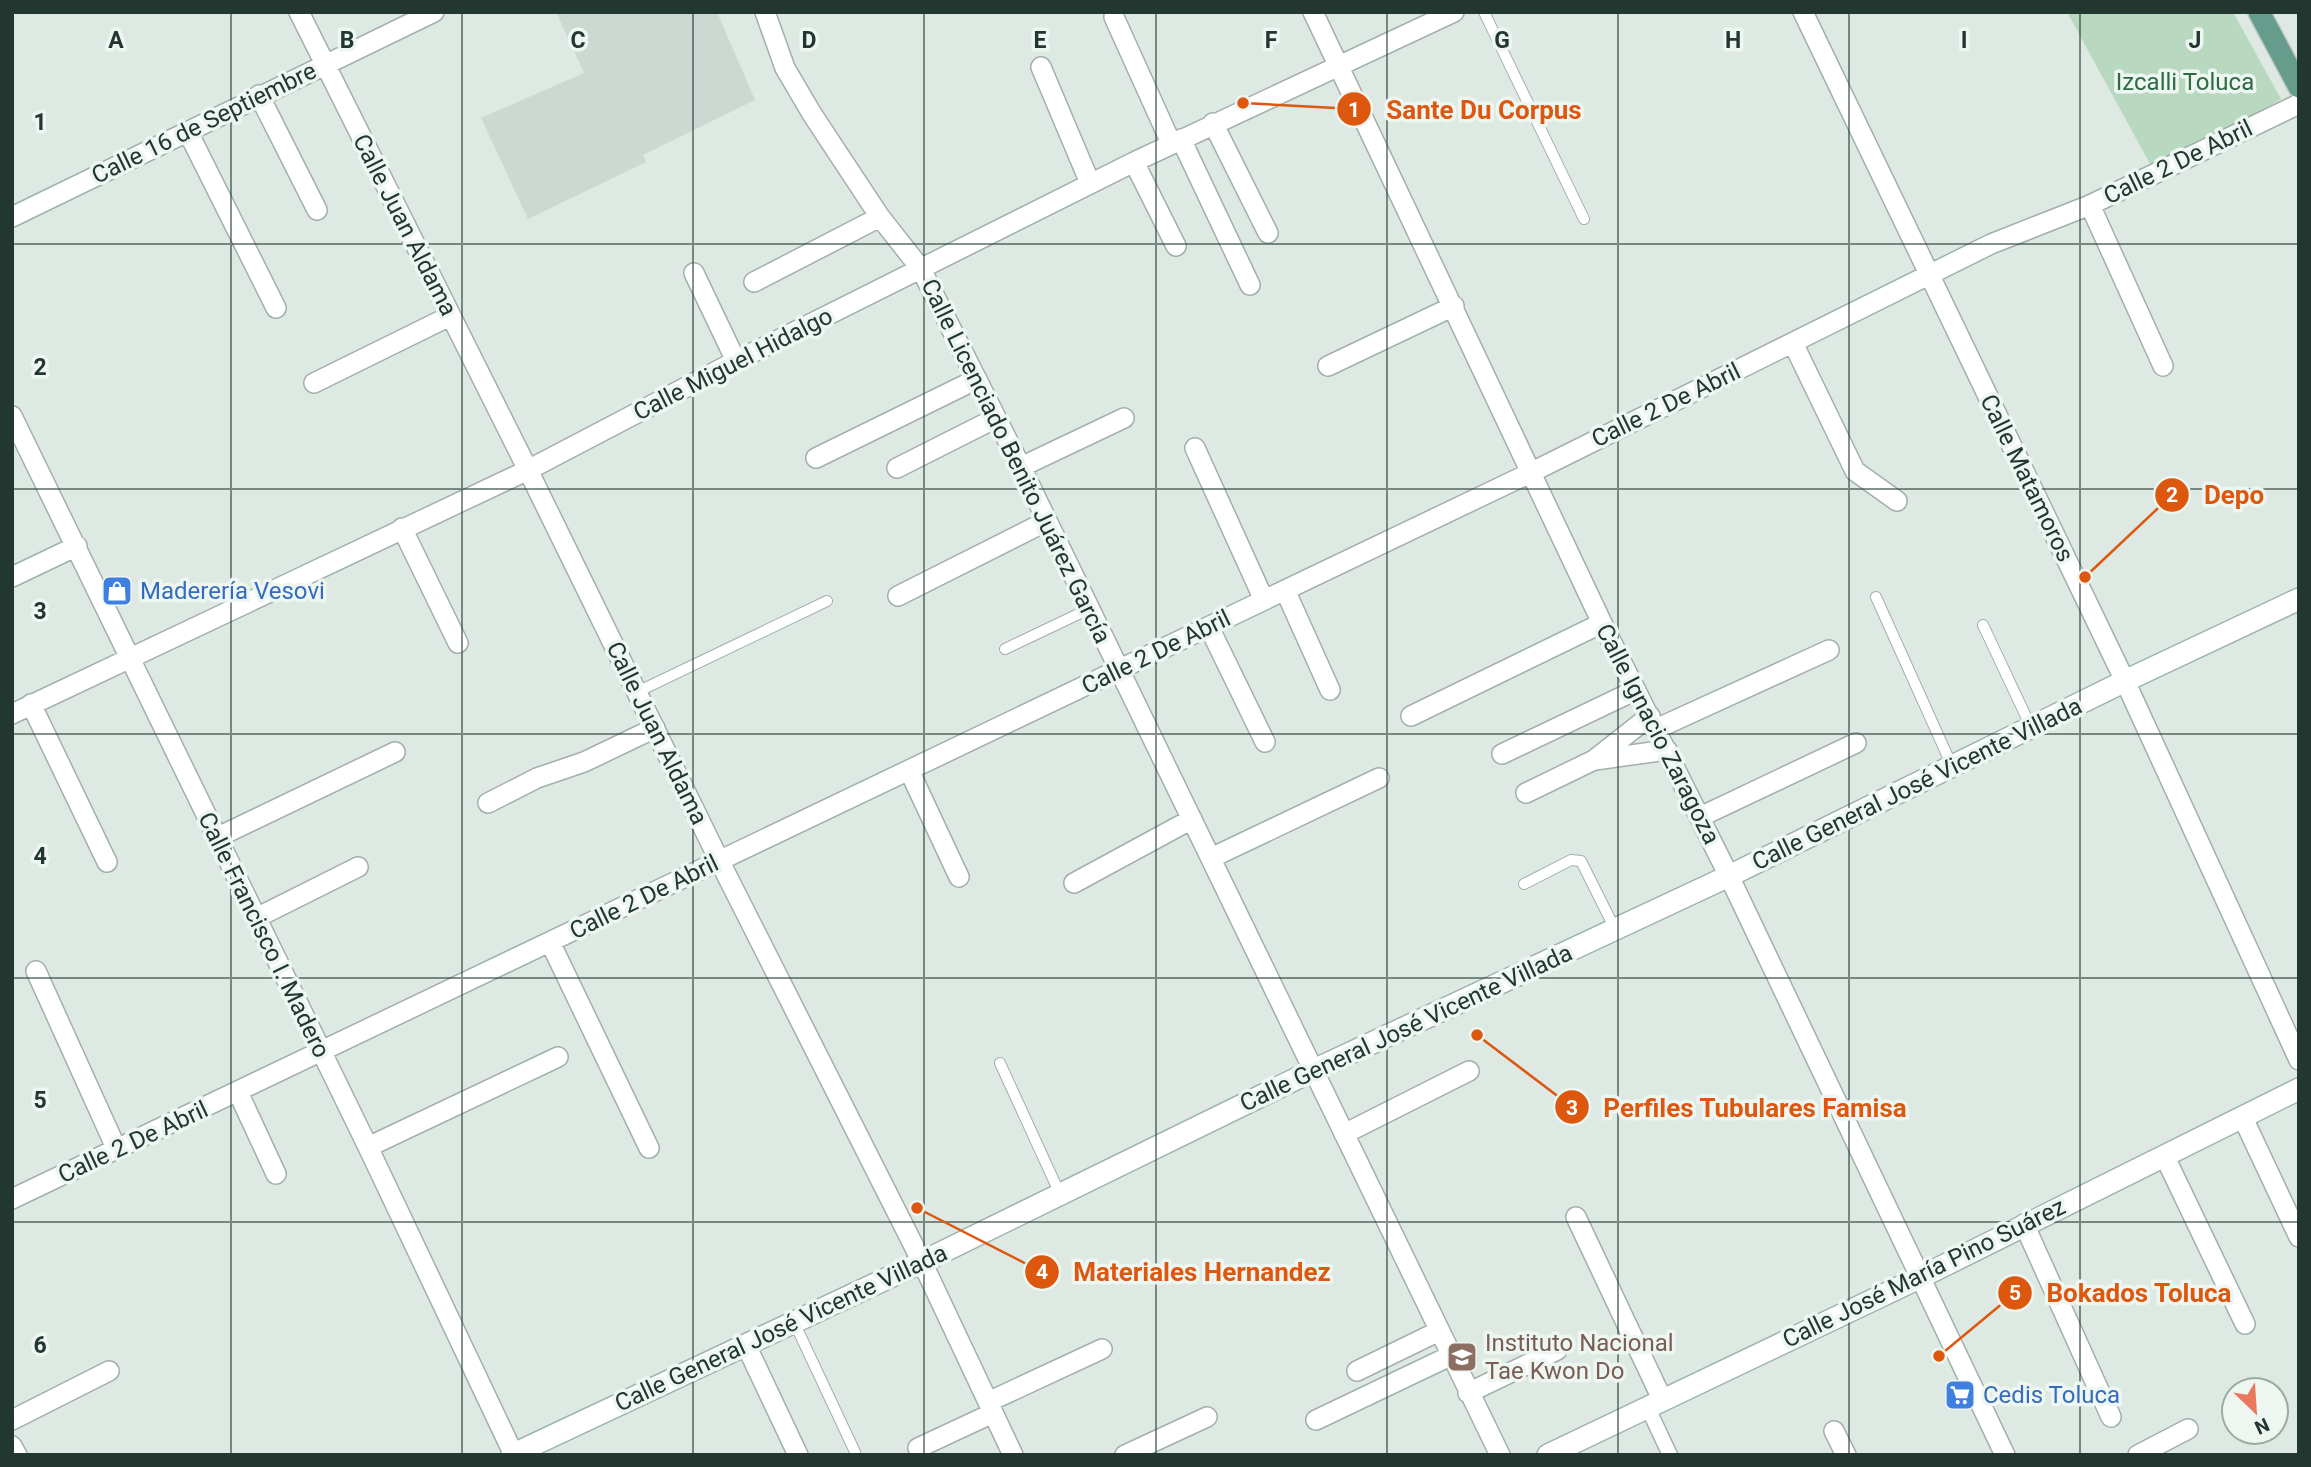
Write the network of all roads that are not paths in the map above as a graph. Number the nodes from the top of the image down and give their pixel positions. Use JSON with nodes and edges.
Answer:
{"nodes":[{"id":1,"x":299,"y":12,"type":"edge"},
{"id":2,"x":434,"y":12,"type":"edge"},
{"id":3,"x":765,"y":12,"type":"edge"},
{"id":4,"x":1313,"y":12,"type":"edge"},
{"id":5,"x":1454,"y":12,"type":"edge"},
{"id":6,"x":1484,"y":12,"type":"edge"},
{"id":7,"x":1803,"y":12,"type":"edge"},
{"id":8,"x":2259,"y":12,"type":"edge"},
{"id":9,"x":1114,"y":17,"type":"dead end"},
{"id":10,"x":324,"y":64,"type":"junction"},
{"id":11,"x":1338,"y":65,"type":"junction"},
{"id":12,"x":1041,"y":67,"type":"dead end"},
{"id":13,"x":2299,"y":88,"type":"edge"},
{"id":14,"x":260,"y":95,"type":"junction"},
{"id":15,"x":2299,"y":104,"type":"edge"},
{"id":16,"x":1213,"y":123,"type":"junction"},
{"id":17,"x":188,"y":132,"type":"junction"},
{"id":18,"x":1176,"y":141,"type":"junction"},
{"id":19,"x":1134,"y":162,"type":"junction"},
{"id":20,"x":1090,"y":183,"type":"junction"},
{"id":21,"x":2090,"y":205,"type":"junction"},
{"id":22,"x":317,"y":210,"type":"dead end"},
{"id":23,"x":12,"y":217,"type":"edge"},
{"id":24,"x":880,"y":217,"type":"junction"},
{"id":25,"x":1584,"y":219,"type":"dead end"},
{"id":26,"x":1268,"y":233,"type":"dead end"},
{"id":27,"x":1176,"y":246,"type":"dead end"},
{"id":28,"x":921,"y":269,"type":"junction"},
{"id":29,"x":694,"y":273,"type":"dead end"},
{"id":30,"x":1929,"y":275,"type":"junction"},
{"id":31,"x":754,"y":282,"type":"dead end"},
{"id":32,"x":1250,"y":285,"type":"dead end"},
{"id":33,"x":1454,"y":306,"type":"junction"},
{"id":34,"x":276,"y":308,"type":"dead end"},
{"id":35,"x":450,"y":316,"type":"junction"},
{"id":36,"x":1793,"y":343,"type":"junction"},
{"id":37,"x":736,"y":361,"type":"junction"},
{"id":38,"x":1328,"y":366,"type":"dead end"},
{"id":39,"x":2163,"y":366,"type":"dead end"},
{"id":40,"x":977,"y":379,"type":"junction"},
{"id":41,"x":314,"y":383,"type":"dead end"},
{"id":42,"x":12,"y":416,"type":"edge"},
{"id":43,"x":996,"y":418,"type":"junction"},
{"id":44,"x":1124,"y":418,"type":"dead end"},
{"id":45,"x":1195,"y":448,"type":"dead end"},
{"id":46,"x":816,"y":458,"type":"dead end"},
{"id":47,"x":1021,"y":467,"type":"junction"},
{"id":48,"x":897,"y":468,"type":"dead end"},
{"id":49,"x":528,"y":470,"type":"junction"},
{"id":50,"x":1532,"y":471,"type":"junction"},
{"id":51,"x":1897,"y":501,"type":"dead end"},
{"id":52,"x":1047,"y":521,"type":"junction"},
{"id":53,"x":402,"y":528,"type":"junction"},
{"id":54,"x":77,"y":546,"type":"junction"},
{"id":55,"x":12,"y":577,"type":"edge"},
{"id":56,"x":1285,"y":590,"type":"junction"},
{"id":57,"x":898,"y":596,"type":"dead end"},
{"id":58,"x":1876,"y":597,"type":"dead end"},
{"id":59,"x":2299,"y":599,"type":"edge"},
{"id":60,"x":1264,"y":600,"type":"junction"},
{"id":61,"x":827,"y":601,"type":"dead end"},
{"id":62,"x":1089,"y":608,"type":"junction"},
{"id":63,"x":1602,"y":623,"type":"junction"},
{"id":64,"x":1983,"y":625,"type":"dead end"},
{"id":65,"x":1209,"y":627,"type":"junction"},
{"id":66,"x":458,"y":643,"type":"dead end"},
{"id":67,"x":1005,"y":649,"type":"dead end"},
{"id":68,"x":1829,"y":650,"type":"dead end"},
{"id":69,"x":131,"y":657,"type":"junction"},
{"id":70,"x":1119,"y":670,"type":"junction"},
{"id":71,"x":2125,"y":681,"type":"junction"},
{"id":72,"x":1330,"y":690,"type":"dead end"},
{"id":73,"x":1636,"y":690,"type":"junction"},
{"id":74,"x":637,"y":692,"type":"junction"},
{"id":75,"x":31,"y":704,"type":"junction"},
{"id":76,"x":12,"y":713,"type":"edge"},
{"id":77,"x":1411,"y":716,"type":"dead end"},
{"id":78,"x":1653,"y":723,"type":"junction"},
{"id":79,"x":655,"y":728,"type":"junction"},
{"id":80,"x":2031,"y":728,"type":"junction"},
{"id":81,"x":1265,"y":742,"type":"dead end"},
{"id":82,"x":1856,"y":743,"type":"dead end"},
{"id":83,"x":1667,"y":750,"type":"junction"},
{"id":84,"x":395,"y":752,"type":"dead end"},
{"id":85,"x":1502,"y":754,"type":"dead end"},
{"id":86,"x":1594,"y":760,"type":"junction"},
{"id":87,"x":1952,"y":766,"type":"junction"},
{"id":88,"x":909,"y":771,"type":"junction"},
{"id":89,"x":1379,"y":778,"type":"dead end"},
{"id":90,"x":1526,"y":793,"type":"dead end"},
{"id":91,"x":488,"y":803,"type":"dead end"},
{"id":92,"x":1700,"y":817,"type":"junction"},
{"id":93,"x":1192,"y":819,"type":"junction"},
{"id":94,"x":216,"y":838,"type":"junction"},
{"id":95,"x":1211,"y":858,"type":"junction"},
{"id":96,"x":719,"y":860,"type":"junction"},
{"id":97,"x":107,"y":862,"type":"dead end"},
{"id":98,"x":358,"y":867,"type":"dead end"},
{"id":99,"x":1729,"y":876,"type":"junction"},
{"id":100,"x":959,"y":877,"type":"dead end"},
{"id":101,"x":1074,"y":883,"type":"dead end"},
{"id":102,"x":1524,"y":884,"type":"dead end"},
{"id":103,"x":256,"y":918,"type":"junction"},
{"id":104,"x":1615,"y":930,"type":"junction"},
{"id":105,"x":550,"y":942,"type":"junction"},
{"id":106,"x":36,"y":971,"type":"dead end"},
{"id":107,"x":322,"y":1052,"type":"junction"},
{"id":108,"x":558,"y":1057,"type":"dead end"},
{"id":109,"x":2299,"y":1060,"type":"edge"},
{"id":110,"x":1000,"y":1063,"type":"dead end"},
{"id":111,"x":1314,"y":1070,"type":"junction"},
{"id":112,"x":1469,"y":1071,"type":"dead end"},
{"id":113,"x":2299,"y":1089,"type":"edge"},
{"id":114,"x":237,"y":1092,"type":"junction"},
{"id":115,"x":2243,"y":1118,"type":"junction"},
{"id":116,"x":1344,"y":1134,"type":"junction"},
{"id":117,"x":368,"y":1147,"type":"junction"},
{"id":118,"x":649,"y":1148,"type":"dead end"},
{"id":119,"x":117,"y":1150,"type":"junction"},
{"id":120,"x":2165,"y":1157,"type":"junction"},
{"id":121,"x":276,"y":1174,"type":"dead end"},
{"id":122,"x":1060,"y":1194,"type":"junction"},
{"id":123,"x":12,"y":1199,"type":"edge"},
{"id":124,"x":1576,"y":1217,"type":"dead end"},
{"id":125,"x":2024,"y":1224,"type":"junction"},
{"id":126,"x":2299,"y":1237,"type":"edge"},
{"id":127,"x":922,"y":1262,"type":"junction"},
{"id":128,"x":1921,"y":1276,"type":"junction"},
{"id":129,"x":794,"y":1322,"type":"junction"},
{"id":130,"x":2245,"y":1324,"type":"dead end"},
{"id":131,"x":1439,"y":1331,"type":"junction"},
{"id":132,"x":746,"y":1345,"type":"junction"},
{"id":133,"x":1101,"y":1349,"type":"dead end"},
{"id":134,"x":1557,"y":1350,"type":"dead end"},
{"id":135,"x":1450,"y":1356,"type":"junction"},
{"id":136,"x":109,"y":1371,"type":"dead end"},
{"id":137,"x":1357,"y":1371,"type":"dead end"},
{"id":138,"x":1468,"y":1393,"type":"junction"},
{"id":139,"x":1654,"y":1402,"type":"junction"},
{"id":140,"x":990,"y":1408,"type":"junction"},
{"id":141,"x":1207,"y":1417,"type":"dead end"},
{"id":142,"x":2110,"y":1417,"type":"dead end"},
{"id":143,"x":12,"y":1420,"type":"edge"},
{"id":144,"x":1316,"y":1420,"type":"dead end"},
{"id":145,"x":2189,"y":1429,"type":"dead end"},
{"id":146,"x":1834,"y":1431,"type":"dead end"},
{"id":147,"x":12,"y":1446,"type":"edge"},
{"id":148,"x":918,"y":1448,"type":"dead end"},
{"id":149,"x":855,"y":1452,"type":"dead end"},
{"id":150,"x":17,"y":1455,"type":"edge"},
{"id":151,"x":513,"y":1455,"type":"edge"},
{"id":152,"x":799,"y":1455,"type":"edge"},
{"id":153,"x":1013,"y":1455,"type":"edge"},
{"id":154,"x":1125,"y":1455,"type":"edge"},
{"id":155,"x":1500,"y":1455,"type":"edge"},
{"id":156,"x":1548,"y":1455,"type":"edge"},
{"id":157,"x":1670,"y":1455,"type":"edge"},
{"id":158,"x":1846,"y":1455,"type":"edge"},
{"id":159,"x":2005,"y":1455,"type":"edge"},
{"id":160,"x":2138,"y":1455,"type":"edge"}],
"edges":[{"from":1,"to":10,"type":"street","name":"Calle Juan Aldama"},
{"from":2,"to":10,"type":"street","name":"Calle 16 de Septiembre"},
{"from":3,"to":24,"type":"street","name":"Calle Licenciado Benito Juárez García"},
{"from":4,"to":11,"type":"street","name":"Calle Ignacio Zaragoza"},
{"from":5,"to":11,"type":"street","name":"Calle Miguel Hidalgo"},
{"from":6,"to":25,"type":"lane"},
{"from":7,"to":30,"type":"street","name":"Calle Matamoros"},
{"from":8,"to":13,"type":"main road"},
{"from":9,"to":18,"type":"street"},
{"from":10,"to":14,"type":"street","name":"Calle 16 de Septiembre"},
{"from":10,"to":35,"type":"street","name":"Calle Juan Aldama"},
{"from":11,"to":16,"type":"street","name":"Calle Miguel Hidalgo"},
{"from":11,"to":33,"type":"street","name":"Calle Ignacio Zaragoza"},
{"from":12,"to":20,"type":"street"},
{"from":14,"to":17,"type":"street","name":"Calle 16 de Septiembre"},
{"from":14,"to":22,"type":"street"},
{"from":15,"to":21,"type":"street","name":"Calle 2 De Abril"},
{"from":16,"to":18,"type":"street","name":"Calle Miguel Hidalgo"},
{"from":16,"to":26,"type":"street"},
{"from":17,"to":23,"type":"street","name":"Calle 16 de Septiembre"},
{"from":17,"to":34,"type":"street"},
{"from":18,"to":19,"type":"street","name":"Calle Miguel Hidalgo"},
{"from":18,"to":32,"type":"street"},
{"from":19,"to":20,"type":"street","name":"Calle Miguel Hidalgo"},
{"from":19,"to":27,"type":"street"},
{"from":20,"to":28,"type":"street","name":"Calle Miguel Hidalgo"},
{"from":21,"to":30,"type":"street","name":"Calle 2 De Abril"},
{"from":21,"to":39,"type":"street"},
{"from":24,"to":28,"type":"street","name":"Calle Licenciado Benito Juárez García"},
{"from":24,"to":31,"type":"street"},
{"from":28,"to":37,"type":"street","name":"Calle Miguel Hidalgo"},
{"from":28,"to":40,"type":"street","name":"Calle Licenciado Benito Juárez García"},
{"from":29,"to":37,"type":"street"},
{"from":30,"to":36,"type":"street","name":"Calle 2 De Abril"},
{"from":30,"to":71,"type":"street","name":"Calle Matamoros"},
{"from":33,"to":38,"type":"street"},
{"from":33,"to":50,"type":"street","name":"Calle Ignacio Zaragoza"},
{"from":35,"to":41,"type":"street"},
{"from":35,"to":49,"type":"street","name":"Calle Juan Aldama"},
{"from":36,"to":50,"type":"street","name":"Calle 2 De Abril"},
{"from":36,"to":51,"type":"street"},
{"from":37,"to":49,"type":"street","name":"Calle Miguel Hidalgo"},
{"from":40,"to":43,"type":"street","name":"Calle Licenciado Benito Juárez García"},
{"from":40,"to":46,"type":"street"},
{"from":42,"to":54,"type":"street","name":"Calle Francisco I. Madero"},
{"from":43,"to":47,"type":"street","name":"Calle Licenciado Benito Juárez García"},
{"from":43,"to":48,"type":"street"},
{"from":44,"to":47,"type":"street"},
{"from":45,"to":60,"type":"street"},
{"from":47,"to":52,"type":"street","name":"Calle Licenciado Benito Juárez García"},
{"from":49,"to":53,"type":"street","name":"Calle Miguel Hidalgo"},
{"from":49,"to":74,"type":"street","name":"Calle Juan Aldama"},
{"from":50,"to":56,"type":"street","name":"Calle 2 De Abril"},
{"from":50,"to":63,"type":"street","name":"Calle Ignacio Zaragoza"},
{"from":52,"to":57,"type":"street"},
{"from":52,"to":62,"type":"street","name":"Calle Licenciado Benito Juárez García"},
{"from":53,"to":66,"type":"street"},
{"from":53,"to":69,"type":"street","name":"Calle Miguel Hidalgo"},
{"from":54,"to":55,"type":"street"},
{"from":54,"to":69,"type":"street","name":"Calle Francisco I. Madero"},
{"from":56,"to":60,"type":"street","name":"Calle 2 De Abril"},
{"from":56,"to":72,"type":"street"},
{"from":58,"to":87,"type":"lane"},
{"from":59,"to":71,"type":"main road","name":"Calle General José Vicente Villada"},
{"from":60,"to":65,"type":"street","name":"Calle 2 De Abril"},
{"from":61,"to":74,"type":"lane"},
{"from":62,"to":67,"type":"lane"},
{"from":62,"to":70,"type":"street","name":"Calle Licenciado Benito Juárez García"},
{"from":63,"to":73,"type":"street","name":"Calle Ignacio Zaragoza"},
{"from":63,"to":77,"type":"street"},
{"from":64,"to":80,"type":"lane"},
{"from":65,"to":70,"type":"street","name":"Calle 2 De Abril"},
{"from":65,"to":81,"type":"street"},
{"from":68,"to":78,"type":"street"},
{"from":69,"to":75,"type":"street","name":"Calle Miguel Hidalgo"},
{"from":69,"to":94,"type":"street","name":"Calle Francisco I. Madero"},
{"from":70,"to":88,"type":"street","name":"Calle 2 De Abril"},
{"from":70,"to":93,"type":"street","name":"Calle Licenciado Benito Juárez García"},
{"from":71,"to":80,"type":"main road","name":"Calle General José Vicente Villada"},
{"from":71,"to":109,"type":"street","name":"Calle Matamoros"},
{"from":73,"to":78,"type":"street","name":"Calle Ignacio Zaragoza"},
{"from":73,"to":85,"type":"street"},
{"from":74,"to":79,"type":"street","name":"Calle Juan Aldama"},
{"from":75,"to":76,"type":"street","name":"Calle Miguel Hidalgo"},
{"from":75,"to":97,"type":"street"},
{"from":78,"to":83,"type":"street","name":"Calle Ignacio Zaragoza"},
{"from":78,"to":86,"type":"street"},
{"from":79,"to":91,"type":"street"},
{"from":79,"to":96,"type":"street","name":"Calle Juan Aldama"},
{"from":80,"to":87,"type":"main road","name":"Calle General José Vicente Villada"},
{"from":82,"to":92,"type":"street"},
{"from":83,"to":86,"type":"street"},
{"from":83,"to":92,"type":"street","name":"Calle Ignacio Zaragoza"},
{"from":84,"to":94,"type":"street"},
{"from":86,"to":90,"type":"street"},
{"from":87,"to":99,"type":"main road","name":"Calle General José Vicente Villada"},
{"from":88,"to":96,"type":"street","name":"Calle 2 De Abril"},
{"from":88,"to":100,"type":"street"},
{"from":89,"to":95,"type":"street"},
{"from":92,"to":99,"type":"street","name":"Calle Ignacio Zaragoza"},
{"from":93,"to":95,"type":"street","name":"Calle Licenciado Benito Juárez García"},
{"from":93,"to":101,"type":"street"},
{"from":94,"to":103,"type":"street","name":"Calle Francisco I. Madero"},
{"from":95,"to":111,"type":"street","name":"Calle Licenciado Benito Juárez García"},
{"from":96,"to":105,"type":"street","name":"Calle 2 De Abril"},
{"from":96,"to":127,"type":"street","name":"Calle Juan Aldama"},
{"from":98,"to":103,"type":"street"},
{"from":99,"to":104,"type":"main road","name":"Calle General José Vicente Villada"},
{"from":99,"to":128,"type":"street","name":"Calle Ignacio Zaragoza"},
{"from":102,"to":104,"type":"lane"},
{"from":103,"to":107,"type":"street","name":"Calle Francisco I. Madero"},
{"from":104,"to":111,"type":"main road","name":"Calle General José Vicente Villada"},
{"from":105,"to":107,"type":"street","name":"Calle 2 De Abril"},
{"from":105,"to":118,"type":"street"},
{"from":106,"to":119,"type":"street"},
{"from":107,"to":114,"type":"street","name":"Calle 2 De Abril"},
{"from":107,"to":117,"type":"street","name":"Calle Francisco I. Madero"},
{"from":108,"to":117,"type":"street"},
{"from":110,"to":122,"type":"lane"},
{"from":111,"to":116,"type":"street","name":"Calle Licenciado Benito Juárez García"},
{"from":111,"to":122,"type":"main road","name":"Calle General José Vicente Villada"},
{"from":112,"to":116,"type":"street"},
{"from":113,"to":115,"type":"main road","name":"Calle José María Pino Suárez"},
{"from":114,"to":119,"type":"street","name":"Calle 2 De Abril"},
{"from":114,"to":121,"type":"street"},
{"from":115,"to":120,"type":"main road","name":"Calle José María Pino Suárez"},
{"from":115,"to":126,"type":"street"},
{"from":116,"to":131,"type":"street","name":"Calle Licenciado Benito Juárez García"},
{"from":117,"to":151,"type":"street","name":"Calle Francisco I. Madero"},
{"from":119,"to":123,"type":"street","name":"Calle 2 De Abril"},
{"from":120,"to":125,"type":"main road","name":"Calle José María Pino Suárez"},
{"from":120,"to":130,"type":"street"},
{"from":122,"to":127,"type":"main road","name":"Calle General José Vicente Villada"},
{"from":124,"to":139,"type":"street"},
{"from":125,"to":128,"type":"main road","name":"Calle José María Pino Suárez"},
{"from":125,"to":142,"type":"street"},
{"from":127,"to":129,"type":"main road","name":"Calle General José Vicente Villada"},
{"from":127,"to":140,"type":"street","name":"Calle Juan Aldama"},
{"from":128,"to":139,"type":"main road","name":"Calle José María Pino Suárez"},
{"from":128,"to":159,"type":"street","name":"Calle Ignacio Zaragoza"},
{"from":129,"to":132,"type":"main road","name":"Calle General José Vicente Villada"},
{"from":129,"to":149,"type":"lane"},
{"from":131,"to":135,"type":"street","name":"Calle Licenciado Benito Juárez García"},
{"from":131,"to":137,"type":"street"},
{"from":132,"to":151,"type":"main road","name":"Calle General José Vicente Villada"},
{"from":132,"to":152,"type":"street"},
{"from":133,"to":140,"type":"street"},
{"from":134,"to":138,"type":"street"},
{"from":135,"to":138,"type":"street","name":"Calle Licenciado Benito Juárez García"},
{"from":135,"to":144,"type":"street"},
{"from":136,"to":143,"type":"street"},
{"from":138,"to":155,"type":"street","name":"Calle Licenciado Benito Juárez García"},
{"from":139,"to":156,"type":"main road","name":"Calle José María Pino Suárez"},
{"from":139,"to":157,"type":"street"},
{"from":140,"to":148,"type":"street"},
{"from":140,"to":153,"type":"street","name":"Calle Juan Aldama"},
{"from":141,"to":154,"type":"street"},
{"from":145,"to":160,"type":"street"},
{"from":146,"to":158,"type":"street"},
{"from":147,"to":150,"type":"street"}]}
